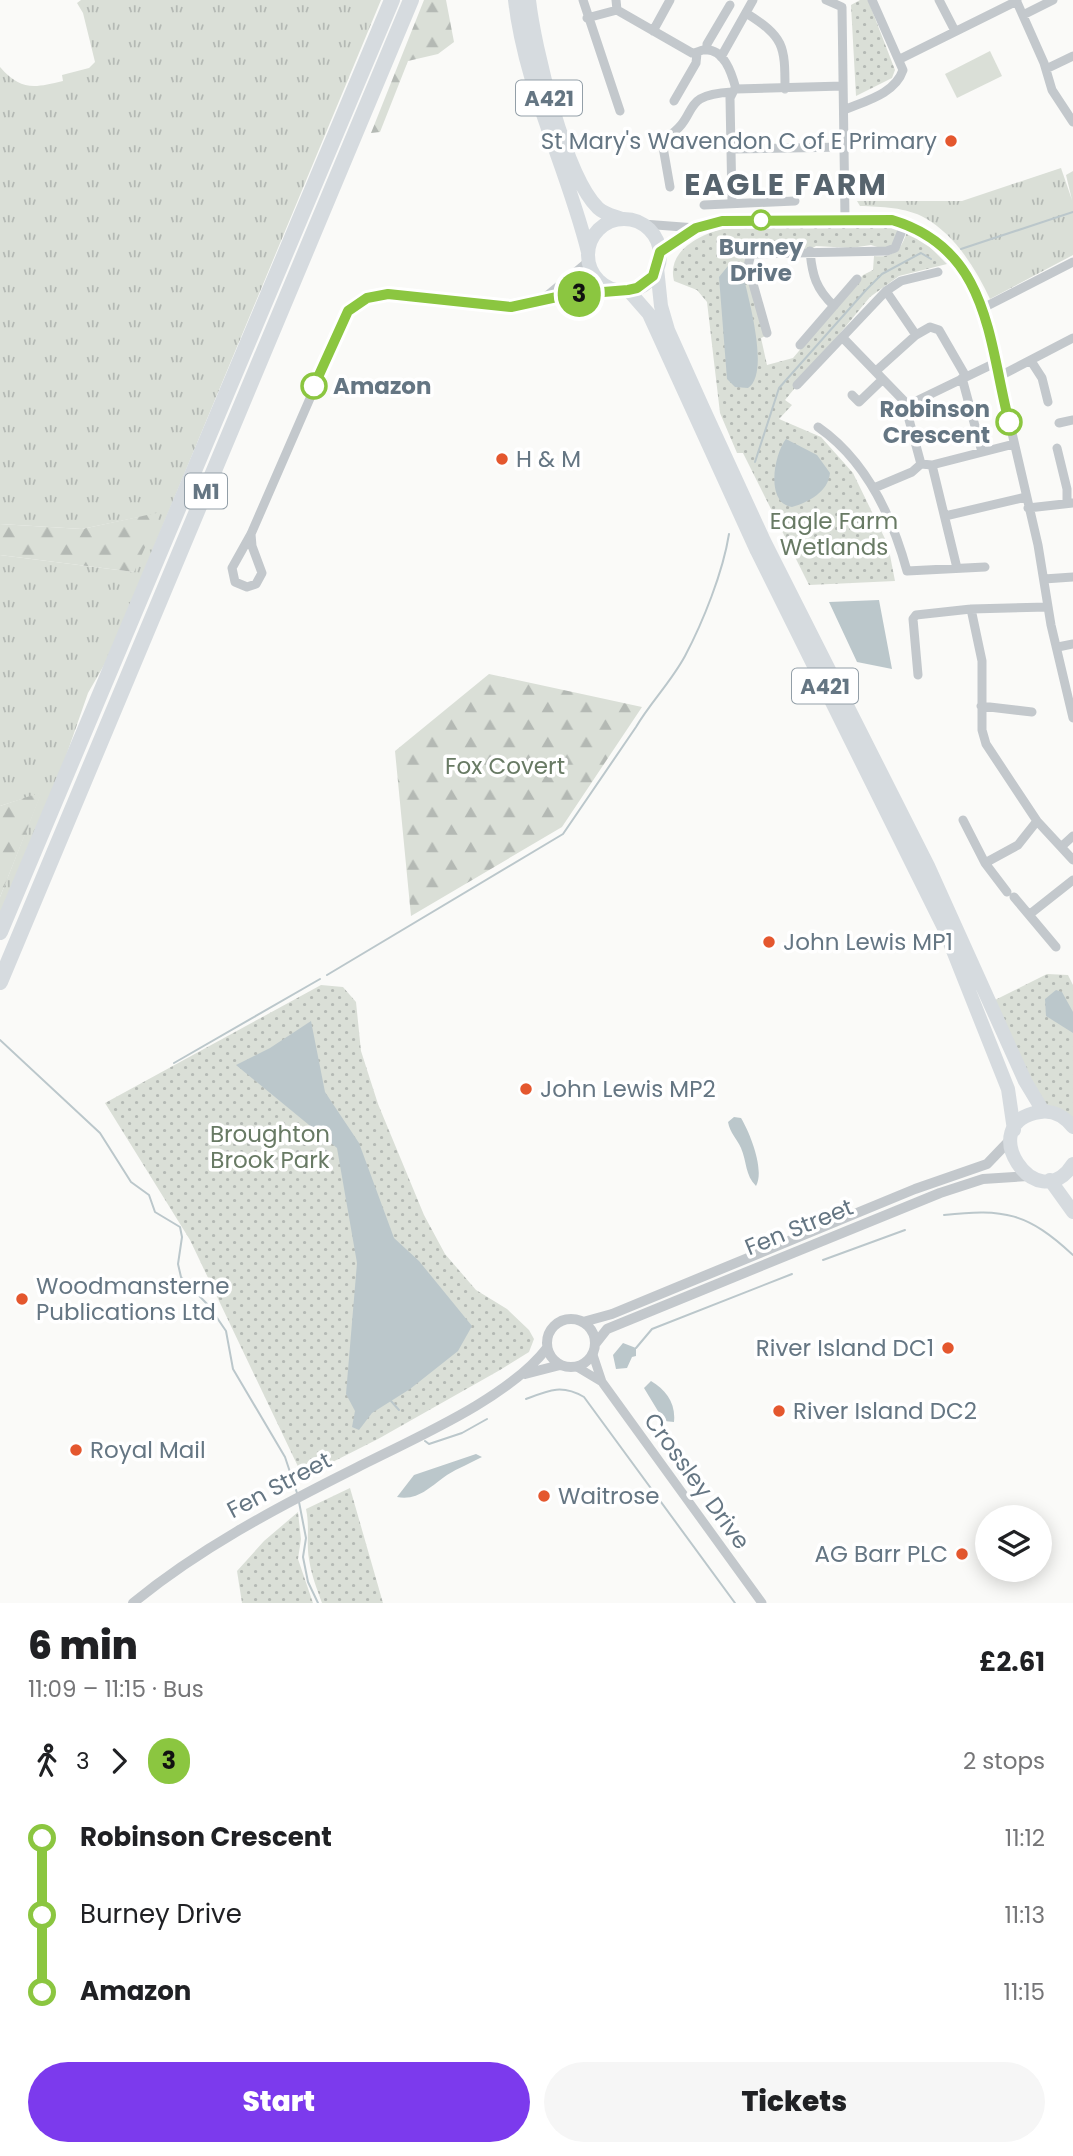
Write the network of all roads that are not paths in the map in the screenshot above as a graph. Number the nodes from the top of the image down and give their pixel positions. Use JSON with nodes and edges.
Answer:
{"nodes":[{"id":1,"x":392,"y":0,"type":"edge"},
{"id":2,"x":411,"y":0,"type":"edge"},
{"id":3,"x":515,"y":0,"type":"edge"},
{"id":4,"x":529,"y":0,"type":"edge"},
{"id":5,"x":583,"y":0,"type":"edge"},
{"id":6,"x":670,"y":0,"type":"edge"},
{"id":7,"x":753,"y":0,"type":"edge"},
{"id":8,"x":826,"y":0,"type":"edge"},
{"id":9,"x":873,"y":0,"type":"edge"},
{"id":10,"x":939,"y":0,"type":"edge"},
{"id":11,"x":1016,"y":0,"type":"edge"},
{"id":12,"x":1053,"y":0,"type":"edge"},
{"id":13,"x":842,"y":3,"type":"edge"},
{"id":14,"x":616,"y":5,"type":"edge"},
{"id":15,"x":730,"y":5,"type":"dead end"},
{"id":16,"x":746,"y":13,"type":"junction"},
{"id":17,"x":1023,"y":15,"type":"junction"},
{"id":18,"x":587,"y":18,"type":"junction"},
{"id":19,"x":653,"y":31,"type":"junction"},
{"id":20,"x":955,"y":31,"type":"junction"},
{"id":21,"x":702,"y":51,"type":"junction"},
{"id":22,"x":1073,"y":56,"type":"edge"},
{"id":23,"x":721,"y":57,"type":"junction"},
{"id":24,"x":900,"y":59,"type":"junction"},
{"id":25,"x":1046,"y":69,"type":"junction"},
{"id":26,"x":843,"y":86,"type":"junction"},
{"id":27,"x":785,"y":89,"type":"junction"},
{"id":28,"x":734,"y":91,"type":"junction"},
{"id":29,"x":674,"y":101,"type":"dead end"},
{"id":30,"x":844,"y":110,"type":"junction"},
{"id":31,"x":620,"y":111,"type":"dead end"},
{"id":32,"x":1073,"y":122,"type":"edge"},
{"id":33,"x":845,"y":147,"type":"junction"},
{"id":34,"x":731,"y":149,"type":"junction"},
{"id":35,"x":670,"y":187,"type":"dead end"},
{"id":36,"x":795,"y":201,"type":"dead end"},
{"id":37,"x":732,"y":203,"type":"junction"},
{"id":38,"x":704,"y":205,"type":"dead end"},
{"id":39,"x":845,"y":218,"type":"junction"},
{"id":40,"x":622,"y":219,"type":"junction"},
{"id":41,"x":905,"y":223,"type":"junction"},
{"id":42,"x":643,"y":224,"type":"junction"},
{"id":43,"x":696,"y":228,"type":"junction"},
{"id":44,"x":810,"y":251,"type":"junction"},
{"id":45,"x":660,"y":252,"type":"junction"},
{"id":46,"x":589,"y":256,"type":"junction"},
{"id":47,"x":1073,"y":262,"type":"edge"},
{"id":48,"x":657,"y":268,"type":"junction"},
{"id":49,"x":938,"y":272,"type":"dead end"},
{"id":50,"x":857,"y":279,"type":"dead end"},
{"id":51,"x":623,"y":290,"type":"junction"},
{"id":52,"x":886,"y":291,"type":"junction"},
{"id":53,"x":542,"y":300,"type":"junction"},
{"id":54,"x":834,"y":306,"type":"junction"},
{"id":55,"x":983,"y":307,"type":"junction"},
{"id":56,"x":767,"y":333,"type":"dead end"},
{"id":57,"x":916,"y":335,"type":"junction"},
{"id":58,"x":843,"y":338,"type":"junction"},
{"id":59,"x":1073,"y":338,"type":"edge"},
{"id":60,"x":800,"y":345,"type":"dead end"},
{"id":61,"x":1031,"y":361,"type":"junction"},
{"id":62,"x":995,"y":363,"type":"junction"},
{"id":63,"x":876,"y":371,"type":"junction"},
{"id":64,"x":963,"y":377,"type":"junction"},
{"id":65,"x":998,"y":377,"type":"junction"},
{"id":66,"x":883,"y":379,"type":"junction"},
{"id":67,"x":797,"y":385,"type":"dead end"},
{"id":68,"x":852,"y":395,"type":"dead end"},
{"id":69,"x":1048,"y":402,"type":"dead end"},
{"id":70,"x":906,"y":406,"type":"junction"},
{"id":71,"x":1073,"y":420,"type":"edge"},
{"id":72,"x":1059,"y":423,"type":"dead end"},
{"id":73,"x":818,"y":428,"type":"dead end"},
{"id":74,"x":1014,"y":444,"type":"junction"},
{"id":75,"x":1057,"y":448,"type":"dead end"},
{"id":76,"x":982,"y":452,"type":"junction"},
{"id":77,"x":922,"y":464,"type":"junction"},
{"id":78,"x":932,"y":465,"type":"junction"},
{"id":79,"x":874,"y":488,"type":"junction"},
{"id":80,"x":1026,"y":497,"type":"junction"},
{"id":81,"x":1070,"y":503,"type":"edge"},
{"id":82,"x":1028,"y":508,"type":"junction"},
{"id":83,"x":945,"y":516,"type":"junction"},
{"id":84,"x":251,"y":534,"type":"junction"},
{"id":85,"x":237,"y":559,"type":"junction"},
{"id":86,"x":257,"y":561,"type":"junction"},
{"id":87,"x":985,"y":567,"type":"dead end"},
{"id":88,"x":957,"y":568,"type":"junction"},
{"id":89,"x":1073,"y":577,"type":"edge"},
{"id":90,"x":1044,"y":579,"type":"junction"},
{"id":91,"x":1048,"y":607,"type":"junction"},
{"id":92,"x":971,"y":609,"type":"junction"},
{"id":93,"x":1073,"y":644,"type":"edge"},
{"id":94,"x":1058,"y":647,"type":"junction"},
{"id":95,"x":918,"y":675,"type":"dead end"},
{"id":96,"x":981,"y":706,"type":"junction"},
{"id":97,"x":1032,"y":712,"type":"dead end"},
{"id":98,"x":1073,"y":718,"type":"edge"},
{"id":99,"x":963,"y":820,"type":"dead end"},
{"id":100,"x":1037,"y":821,"type":"junction"},
{"id":101,"x":1073,"y":836,"type":"edge"},
{"id":102,"x":1061,"y":847,"type":"junction"},
{"id":103,"x":1073,"y":860,"type":"edge"},
{"id":104,"x":985,"y":863,"type":"junction"},
{"id":105,"x":1073,"y":880,"type":"edge"},
{"id":106,"x":1030,"y":914,"type":"junction"},
{"id":107,"x":0,"y":932,"type":"edge"},
{"id":108,"x":1056,"y":947,"type":"dead end"},
{"id":109,"x":0,"y":982,"type":"edge"},
{"id":110,"x":1040,"y":1108,"type":"junction"},
{"id":111,"x":1072,"y":1125,"type":"edge"},
{"id":112,"x":1012,"y":1129,"type":"junction"},
{"id":113,"x":1073,"y":1164,"type":"edge"},
{"id":114,"x":1028,"y":1176,"type":"junction"},
{"id":115,"x":1052,"y":1183,"type":"junction"},
{"id":116,"x":1071,"y":1210,"type":"edge"},
{"id":117,"x":583,"y":1322,"type":"junction"},
{"id":118,"x":596,"y":1343,"type":"junction"},
{"id":119,"x":547,"y":1348,"type":"junction"},
{"id":120,"x":593,"y":1355,"type":"junction"},
{"id":121,"x":560,"y":1365,"type":"junction"},
{"id":122,"x":577,"y":1367,"type":"junction"},
{"id":123,"x":525,"y":1374,"type":"junction"},
{"id":124,"x":601,"y":1382,"type":"junction"},
{"id":125,"x":133,"y":1603,"type":"edge"},
{"id":126,"x":762,"y":1603,"type":"edge"}],
"edges":[{"from":1,"to":107,"type":"highway","number":"M1"},
{"from":2,"to":109,"type":"highway","number":"M1"},
{"from":3,"to":46,"type":"highway","number":"A421"},
{"from":4,"to":40,"type":"highway","number":"A421"},
{"from":5,"to":18,"type":"street"},
{"from":6,"to":19,"type":"street"},
{"from":7,"to":16,"type":"street"},
{"from":8,"to":13,"type":"street"},
{"from":9,"to":24,"type":"street"},
{"from":10,"to":20,"type":"street"},
{"from":11,"to":17,"type":"street"},
{"from":11,"to":20,"type":"street"},
{"from":12,"to":17,"type":"street"},
{"from":13,"to":26,"type":"street"},
{"from":14,"to":18,"type":"street"},
{"from":14,"to":19,"type":"street"},
{"from":15,"to":21,"type":"street"},
{"from":16,"to":23,"type":"street"},
{"from":16,"to":27,"type":"street"},
{"from":17,"to":25,"type":"street"},
{"from":18,"to":31,"type":"street"},
{"from":19,"to":21,"type":"street"},
{"from":20,"to":24,"type":"street"},
{"from":21,"to":23,"type":"street"},
{"from":21,"to":29,"type":"street"},
{"from":22,"to":25,"type":"street"},
{"from":23,"to":28,"type":"street"},
{"from":24,"to":30,"type":"street"},
{"from":25,"to":32,"type":"street"},
{"from":26,"to":27,"type":"street"},
{"from":26,"to":30,"type":"street"},
{"from":27,"to":28,"type":"street"},
{"from":28,"to":34,"type":"street"},
{"from":28,"to":35,"type":"street"},
{"from":30,"to":33,"type":"street"},
{"from":33,"to":34,"type":"street"},
{"from":33,"to":39,"type":"street"},
{"from":34,"to":37,"type":"street"},
{"from":36,"to":37,"type":"street"},
{"from":37,"to":38,"type":"street"},
{"from":39,"to":41,"type":"street"},
{"from":39,"to":43,"type":"street"},
{"from":40,"to":42,"type":"highway"},
{"from":40,"to":46,"type":"highway"},
{"from":41,"to":44,"type":"street"},
{"from":41,"to":55,"type":"street"},
{"from":42,"to":43,"type":"street"},
{"from":42,"to":45,"type":"highway"},
{"from":43,"to":45,"type":"street"},
{"from":44,"to":54,"type":"street"},
{"from":44,"to":56,"type":"street"},
{"from":45,"to":48,"type":"highway"},
{"from":46,"to":51,"type":"highway"},
{"from":46,"to":53,"type":"street"},
{"from":47,"to":55,"type":"street"},
{"from":48,"to":51,"type":"highway"},
{"from":48,"to":110,"type":"highway","number":"A421"},
{"from":49,"to":52,"type":"street"},
{"from":50,"to":54,"type":"street"},
{"from":51,"to":53,"type":"street"},
{"from":51,"to":112,"type":"highway","number":"A421"},
{"from":52,"to":57,"type":"street"},
{"from":52,"to":58,"type":"street"},
{"from":53,"to":84,"type":"street"},
{"from":54,"to":60,"type":"street"},
{"from":55,"to":62,"type":"street"},
{"from":57,"to":63,"type":"street"},
{"from":57,"to":64,"type":"street"},
{"from":58,"to":63,"type":"street"},
{"from":58,"to":67,"type":"street"},
{"from":59,"to":61,"type":"street"},
{"from":61,"to":65,"type":"street"},
{"from":61,"to":69,"type":"street"},
{"from":62,"to":64,"type":"street"},
{"from":62,"to":65,"type":"street"},
{"from":63,"to":66,"type":"street"},
{"from":64,"to":70,"type":"street"},
{"from":64,"to":76,"type":"street"},
{"from":65,"to":74,"type":"street"},
{"from":66,"to":68,"type":"street"},
{"from":66,"to":70,"type":"street"},
{"from":70,"to":77,"type":"street"},
{"from":71,"to":72,"type":"street"},
{"from":73,"to":79,"type":"street"},
{"from":74,"to":76,"type":"street"},
{"from":74,"to":80,"type":"street"},
{"from":75,"to":81,"type":"street"},
{"from":76,"to":78,"type":"street"},
{"from":77,"to":78,"type":"street"},
{"from":77,"to":79,"type":"street"},
{"from":78,"to":83,"type":"street"},
{"from":79,"to":88,"type":"street"},
{"from":80,"to":82,"type":"street"},
{"from":80,"to":83,"type":"street"},
{"from":81,"to":82,"type":"street"},
{"from":82,"to":90,"type":"street"},
{"from":83,"to":88,"type":"street"},
{"from":84,"to":85,"type":"street"},
{"from":84,"to":86,"type":"street"},
{"from":85,"to":86,"type":"street"},
{"from":85,"to":86,"type":"street"},
{"from":87,"to":88,"type":"street"},
{"from":89,"to":90,"type":"street"},
{"from":90,"to":91,"type":"street"},
{"from":91,"to":92,"type":"street"},
{"from":91,"to":94,"type":"street"},
{"from":92,"to":95,"type":"street"},
{"from":92,"to":96,"type":"street"},
{"from":93,"to":94,"type":"street"},
{"from":94,"to":98,"type":"street"},
{"from":96,"to":97,"type":"street"},
{"from":96,"to":100,"type":"street"},
{"from":99,"to":104,"type":"street"},
{"from":100,"to":102,"type":"street"},
{"from":100,"to":104,"type":"street"},
{"from":101,"to":102,"type":"street"},
{"from":102,"to":103,"type":"street"},
{"from":104,"to":106,"type":"street"},
{"from":105,"to":106,"type":"street"},
{"from":106,"to":108,"type":"street"},
{"from":110,"to":111,"type":"highway"},
{"from":110,"to":112,"type":"highway"},
{"from":112,"to":114,"type":"highway","number":"A421"},
{"from":112,"to":117,"type":"street","name":"Fen Street"},
{"from":113,"to":115,"type":"highway"},
{"from":114,"to":115,"type":"highway"},
{"from":114,"to":118,"type":"street","name":"Fen Street"},
{"from":115,"to":116,"type":"highway"},
{"from":117,"to":118,"type":"street"},
{"from":117,"to":119,"type":"street"},
{"from":118,"to":120,"type":"street"},
{"from":119,"to":121,"type":"street"},
{"from":119,"to":123,"type":"street","name":"Fen Street"},
{"from":120,"to":122,"type":"street"},
{"from":120,"to":124,"type":"street"},
{"from":121,"to":122,"type":"street"},
{"from":121,"to":123,"type":"street","name":"Fen Street"},
{"from":122,"to":124,"type":"street"},
{"from":123,"to":125,"type":"street","name":"Fen Street"},
{"from":124,"to":126,"type":"street","name":"Crossley Drive"}]}
